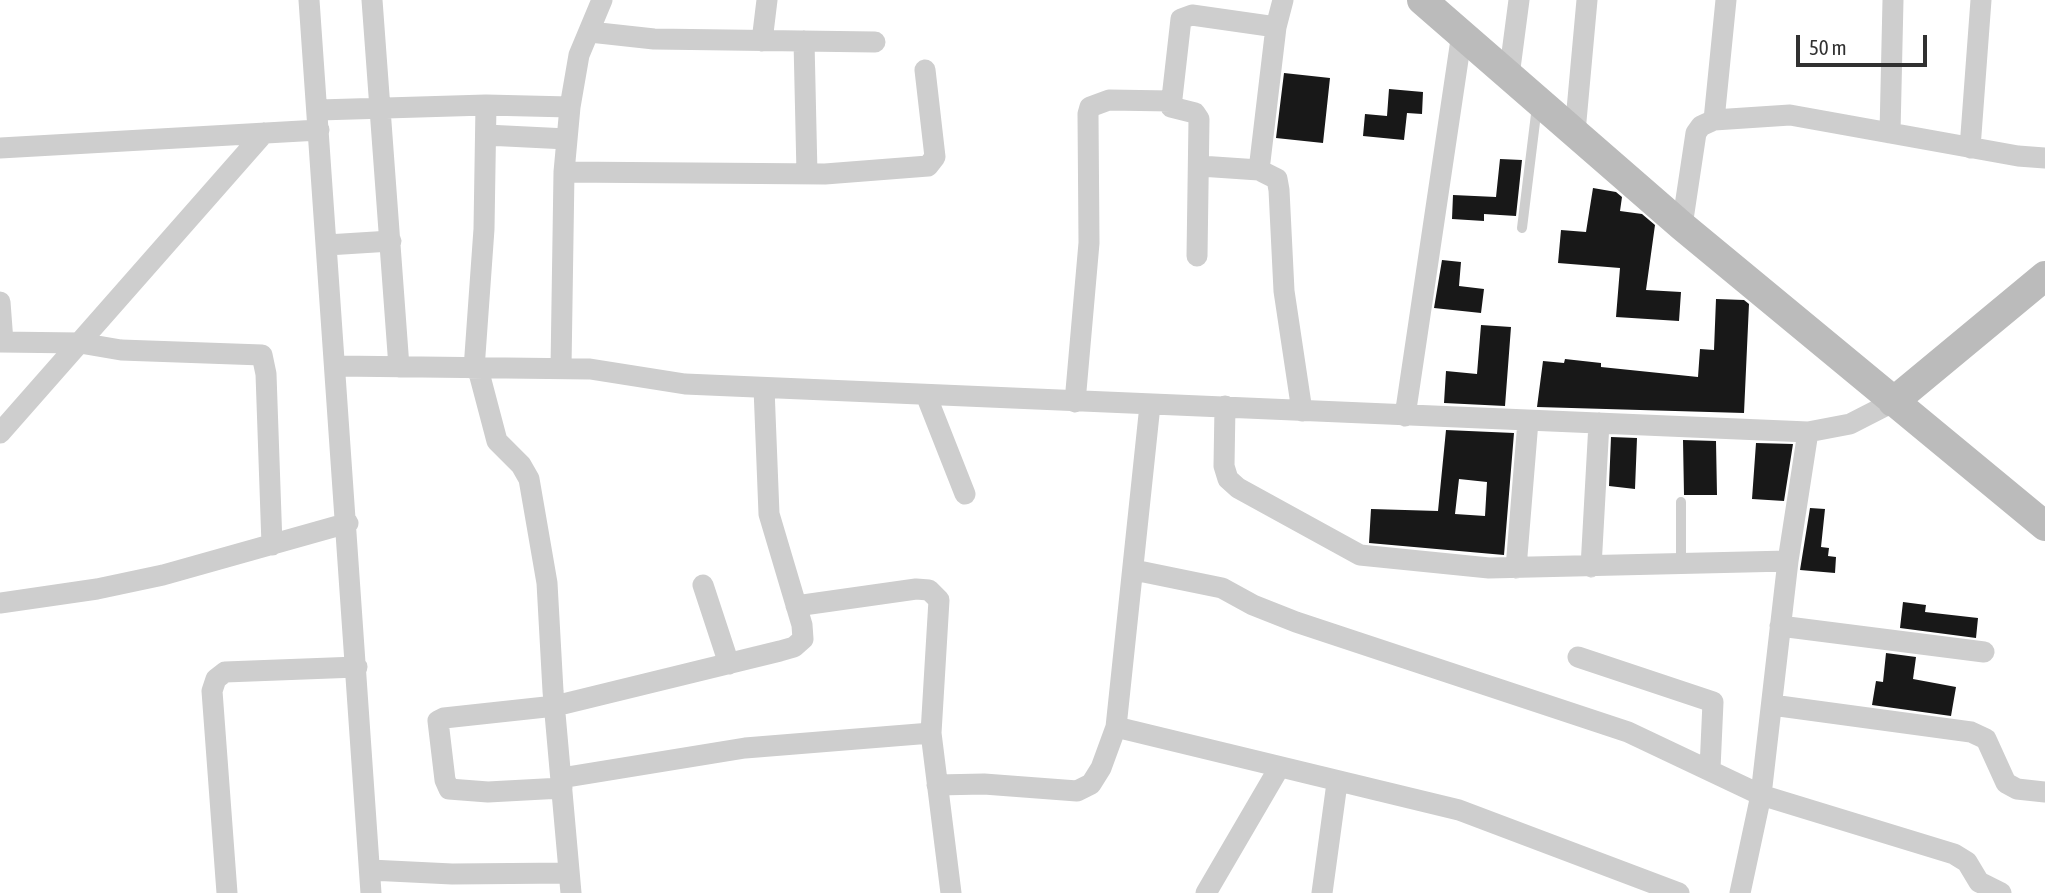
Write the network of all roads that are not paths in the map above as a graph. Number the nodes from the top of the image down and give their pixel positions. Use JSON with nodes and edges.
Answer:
{"nodes":[{"id":1,"x":309,"y":0,"type":"edge"},
{"id":2,"x":372,"y":0,"type":"edge"},
{"id":3,"x":602,"y":0,"type":"edge"},
{"id":4,"x":767,"y":0,"type":"edge"},
{"id":5,"x":1283,"y":0,"type":"edge"},
{"id":6,"x":1519,"y":0,"type":"edge"},
{"id":7,"x":1587,"y":0,"type":"edge"},
{"id":8,"x":1726,"y":0,"type":"edge"},
{"id":9,"x":1893,"y":0,"type":"edge"},
{"id":10,"x":1981,"y":0,"type":"edge"},
{"id":11,"x":1429,"y":3,"type":"edge"},
{"id":12,"x":1185,"y":8,"type":"edge"},
{"id":13,"x":1276,"y":27,"type":"junction"},
{"id":14,"x":590,"y":32,"type":"junction"},
{"id":15,"x":1462,"y":33,"type":"junction"},
{"id":16,"x":762,"y":41,"type":"junction"},
{"id":17,"x":804,"y":41,"type":"junction"},
{"id":18,"x":875,"y":42,"type":"dead end"},
{"id":19,"x":925,"y":70,"type":"dead end"},
{"id":20,"x":1509,"y":76,"type":"junction"},
{"id":21,"x":1538,"y":100,"type":"junction"},
{"id":22,"x":1171,"y":101,"type":"junction"},
{"id":23,"x":486,"y":105,"type":"junction"},
{"id":24,"x":570,"y":107,"type":"junction"},
{"id":25,"x":379,"y":108,"type":"junction"},
{"id":26,"x":319,"y":120,"type":"junction"},
{"id":27,"x":1714,"y":120,"type":"junction"},
{"id":28,"x":1575,"y":132,"type":"junction"},
{"id":29,"x":264,"y":133,"type":"junction"},
{"id":30,"x":1890,"y":133,"type":"junction"},
{"id":31,"x":486,"y":135,"type":"junction"},
{"id":32,"x":567,"y":139,"type":"junction"},
{"id":33,"x":0,"y":148,"type":"edge"},
{"id":34,"x":1970,"y":148,"type":"junction"},
{"id":35,"x":2045,"y":158,"type":"edge"},
{"id":36,"x":1200,"y":166,"type":"junction"},
{"id":37,"x":1259,"y":170,"type":"junction"},
{"id":38,"x":564,"y":172,"type":"junction"},
{"id":39,"x":807,"y":174,"type":"junction"},
{"id":40,"x":1682,"y":226,"type":"junction"},
{"id":41,"x":1522,"y":228,"type":"dead end"},
{"id":42,"x":391,"y":241,"type":"junction"},
{"id":43,"x":327,"y":245,"type":"junction"},
{"id":44,"x":1197,"y":256,"type":"dead end"},
{"id":45,"x":2045,"y":276,"type":"edge"},
{"id":46,"x":0,"y":302,"type":"edge"},
{"id":47,"x":1,"y":342,"type":"edge"},
{"id":48,"x":80,"y":343,"type":"junction"},
{"id":49,"x":337,"y":366,"type":"junction"},
{"id":50,"x":398,"y":367,"type":"junction"},
{"id":51,"x":561,"y":368,"type":"junction"},
{"id":52,"x":476,"y":369,"type":"junction"},
{"id":53,"x":764,"y":388,"type":"junction"},
{"id":54,"x":926,"y":395,"type":"junction"},
{"id":55,"x":1075,"y":402,"type":"junction"},
{"id":56,"x":1893,"y":402,"type":"junction"},
{"id":57,"x":1150,"y":405,"type":"junction"},
{"id":58,"x":1225,"y":406,"type":"junction"},
{"id":59,"x":1303,"y":411,"type":"junction"},
{"id":60,"x":1405,"y":416,"type":"junction"},
{"id":61,"x":1528,"y":421,"type":"junction"},
{"id":62,"x":1599,"y":423,"type":"junction"},
{"id":63,"x":1808,"y":432,"type":"junction"},
{"id":64,"x":0,"y":433,"type":"edge"},
{"id":65,"x":965,"y":494,"type":"dead end"},
{"id":66,"x":1681,"y":502,"type":"dead end"},
{"id":67,"x":348,"y":523,"type":"junction"},
{"id":68,"x":2045,"y":526,"type":"edge"},
{"id":69,"x":272,"y":545,"type":"junction"},
{"id":70,"x":1788,"y":561,"type":"junction"},
{"id":71,"x":1681,"y":564,"type":"junction"},
{"id":72,"x":1591,"y":567,"type":"junction"},
{"id":73,"x":1516,"y":568,"type":"junction"},
{"id":74,"x":1134,"y":570,"type":"junction"},
{"id":75,"x":703,"y":585,"type":"dead end"},
{"id":76,"x":0,"y":603,"type":"edge"},
{"id":77,"x":796,"y":606,"type":"junction"},
{"id":78,"x":1780,"y":626,"type":"junction"},
{"id":79,"x":1984,"y":652,"type":"dead end"},
{"id":80,"x":1578,"y":657,"type":"dead end"},
{"id":81,"x":729,"y":664,"type":"junction"},
{"id":82,"x":357,"y":667,"type":"junction"},
{"id":83,"x":1772,"y":705,"type":"junction"},
{"id":84,"x":555,"y":706,"type":"junction"},
{"id":85,"x":1116,"y":727,"type":"junction"},
{"id":86,"x":931,"y":733,"type":"junction"},
{"id":87,"x":1279,"y":768,"type":"junction"},
{"id":88,"x":1710,"y":769,"type":"junction"},
{"id":89,"x":562,"y":783,"type":"junction"},
{"id":90,"x":1337,"y":783,"type":"junction"},
{"id":91,"x":937,"y":785,"type":"junction"},
{"id":92,"x":2045,"y":792,"type":"edge"},
{"id":93,"x":1761,"y":795,"type":"junction"},
{"id":94,"x":370,"y":870,"type":"junction"},
{"id":95,"x":570,"y":883,"type":"edge"},
{"id":96,"x":1658,"y":889,"type":"edge"},
{"id":97,"x":227,"y":893,"type":"edge"},
{"id":98,"x":371,"y":893,"type":"edge"},
{"id":99,"x":951,"y":893,"type":"edge"},
{"id":100,"x":1206,"y":893,"type":"edge"},
{"id":101,"x":1322,"y":893,"type":"edge"},
{"id":102,"x":1679,"y":893,"type":"edge"},
{"id":103,"x":1740,"y":893,"type":"edge"},
{"id":104,"x":2001,"y":893,"type":"edge"}],
"edges":[{"from":1,"to":26,"type":"street"},
{"from":2,"to":25,"type":"street"},
{"from":3,"to":14,"type":"street"},
{"from":4,"to":16,"type":"street"},
{"from":5,"to":13,"type":"street"},
{"from":6,"to":20,"type":"street"},
{"from":7,"to":28,"type":"street"},
{"from":8,"to":27,"type":"street"},
{"from":9,"to":30,"type":"street"},
{"from":10,"to":34,"type":"street"},
{"from":11,"to":15,"type":"street"},
{"from":12,"to":13,"type":"street"},
{"from":12,"to":22,"type":"street"},
{"from":13,"to":37,"type":"street"},
{"from":14,"to":16,"type":"street"},
{"from":14,"to":24,"type":"street"},
{"from":15,"to":20,"type":"street"},
{"from":15,"to":60,"type":"street"},
{"from":16,"to":17,"type":"street"},
{"from":17,"to":18,"type":"street"},
{"from":17,"to":39,"type":"street"},
{"from":19,"to":39,"type":"street"},
{"from":20,"to":21,"type":"street"},
{"from":21,"to":28,"type":"street"},
{"from":21,"to":41,"type":"lane"},
{"from":22,"to":36,"type":"street"},
{"from":22,"to":55,"type":"street"},
{"from":23,"to":24,"type":"street"},
{"from":23,"to":25,"type":"street"},
{"from":23,"to":31,"type":"street"},
{"from":24,"to":32,"type":"street"},
{"from":25,"to":26,"type":"street"},
{"from":25,"to":42,"type":"street"},
{"from":26,"to":29,"type":"street"},
{"from":26,"to":43,"type":"street"},
{"from":27,"to":30,"type":"street"},
{"from":27,"to":40,"type":"street"},
{"from":28,"to":40,"type":"street"},
{"from":29,"to":33,"type":"street"},
{"from":29,"to":48,"type":"street"},
{"from":30,"to":34,"type":"street"},
{"from":31,"to":32,"type":"street"},
{"from":31,"to":52,"type":"street"},
{"from":32,"to":38,"type":"street"},
{"from":34,"to":35,"type":"street"},
{"from":36,"to":37,"type":"street"},
{"from":36,"to":44,"type":"street"},
{"from":37,"to":59,"type":"street"},
{"from":38,"to":39,"type":"street"},
{"from":38,"to":51,"type":"street"},
{"from":40,"to":56,"type":"street"},
{"from":42,"to":43,"type":"street"},
{"from":42,"to":50,"type":"street"},
{"from":43,"to":49,"type":"street"},
{"from":45,"to":56,"type":"street"},
{"from":46,"to":47,"type":"street"},
{"from":47,"to":48,"type":"street"},
{"from":48,"to":64,"type":"street"},
{"from":48,"to":69,"type":"street"},
{"from":49,"to":50,"type":"street"},
{"from":49,"to":67,"type":"street"},
{"from":50,"to":52,"type":"street"},
{"from":51,"to":52,"type":"street"},
{"from":51,"to":53,"type":"street"},
{"from":52,"to":84,"type":"street"},
{"from":53,"to":54,"type":"street"},
{"from":53,"to":77,"type":"street"},
{"from":54,"to":55,"type":"street"},
{"from":54,"to":65,"type":"street"},
{"from":55,"to":57,"type":"street"},
{"from":56,"to":63,"type":"street"},
{"from":56,"to":68,"type":"street"},
{"from":57,"to":58,"type":"street"},
{"from":57,"to":74,"type":"street"},
{"from":58,"to":59,"type":"street"},
{"from":58,"to":73,"type":"street"},
{"from":59,"to":60,"type":"street"},
{"from":60,"to":61,"type":"street"},
{"from":61,"to":62,"type":"street"},
{"from":61,"to":73,"type":"street"},
{"from":62,"to":63,"type":"street"},
{"from":62,"to":72,"type":"street"},
{"from":63,"to":70,"type":"street"},
{"from":66,"to":71,"type":"lane"},
{"from":67,"to":69,"type":"street"},
{"from":67,"to":82,"type":"street"},
{"from":69,"to":76,"type":"street"},
{"from":70,"to":71,"type":"street"},
{"from":70,"to":78,"type":"street"},
{"from":71,"to":72,"type":"street"},
{"from":72,"to":73,"type":"street"},
{"from":74,"to":85,"type":"street"},
{"from":74,"to":88,"type":"street"},
{"from":75,"to":81,"type":"street"},
{"from":77,"to":81,"type":"street"},
{"from":77,"to":86,"type":"street"},
{"from":78,"to":79,"type":"street"},
{"from":78,"to":83,"type":"street"},
{"from":80,"to":88,"type":"street"},
{"from":81,"to":84,"type":"street"},
{"from":82,"to":94,"type":"street"},
{"from":82,"to":97,"type":"street"},
{"from":83,"to":92,"type":"street"},
{"from":83,"to":93,"type":"street"},
{"from":84,"to":89,"type":"street"},
{"from":84,"to":89,"type":"street"},
{"from":85,"to":87,"type":"street"},
{"from":85,"to":91,"type":"street"},
{"from":86,"to":89,"type":"street"},
{"from":86,"to":91,"type":"street"},
{"from":87,"to":90,"type":"street"},
{"from":87,"to":100,"type":"street"},
{"from":88,"to":93,"type":"street"},
{"from":89,"to":95,"type":"street"},
{"from":90,"to":96,"type":"street"},
{"from":90,"to":101,"type":"street"},
{"from":91,"to":99,"type":"street"},
{"from":93,"to":103,"type":"street"},
{"from":93,"to":104,"type":"street"},
{"from":94,"to":95,"type":"street"},
{"from":94,"to":98,"type":"street"},
{"from":96,"to":102,"type":"street"}]}
